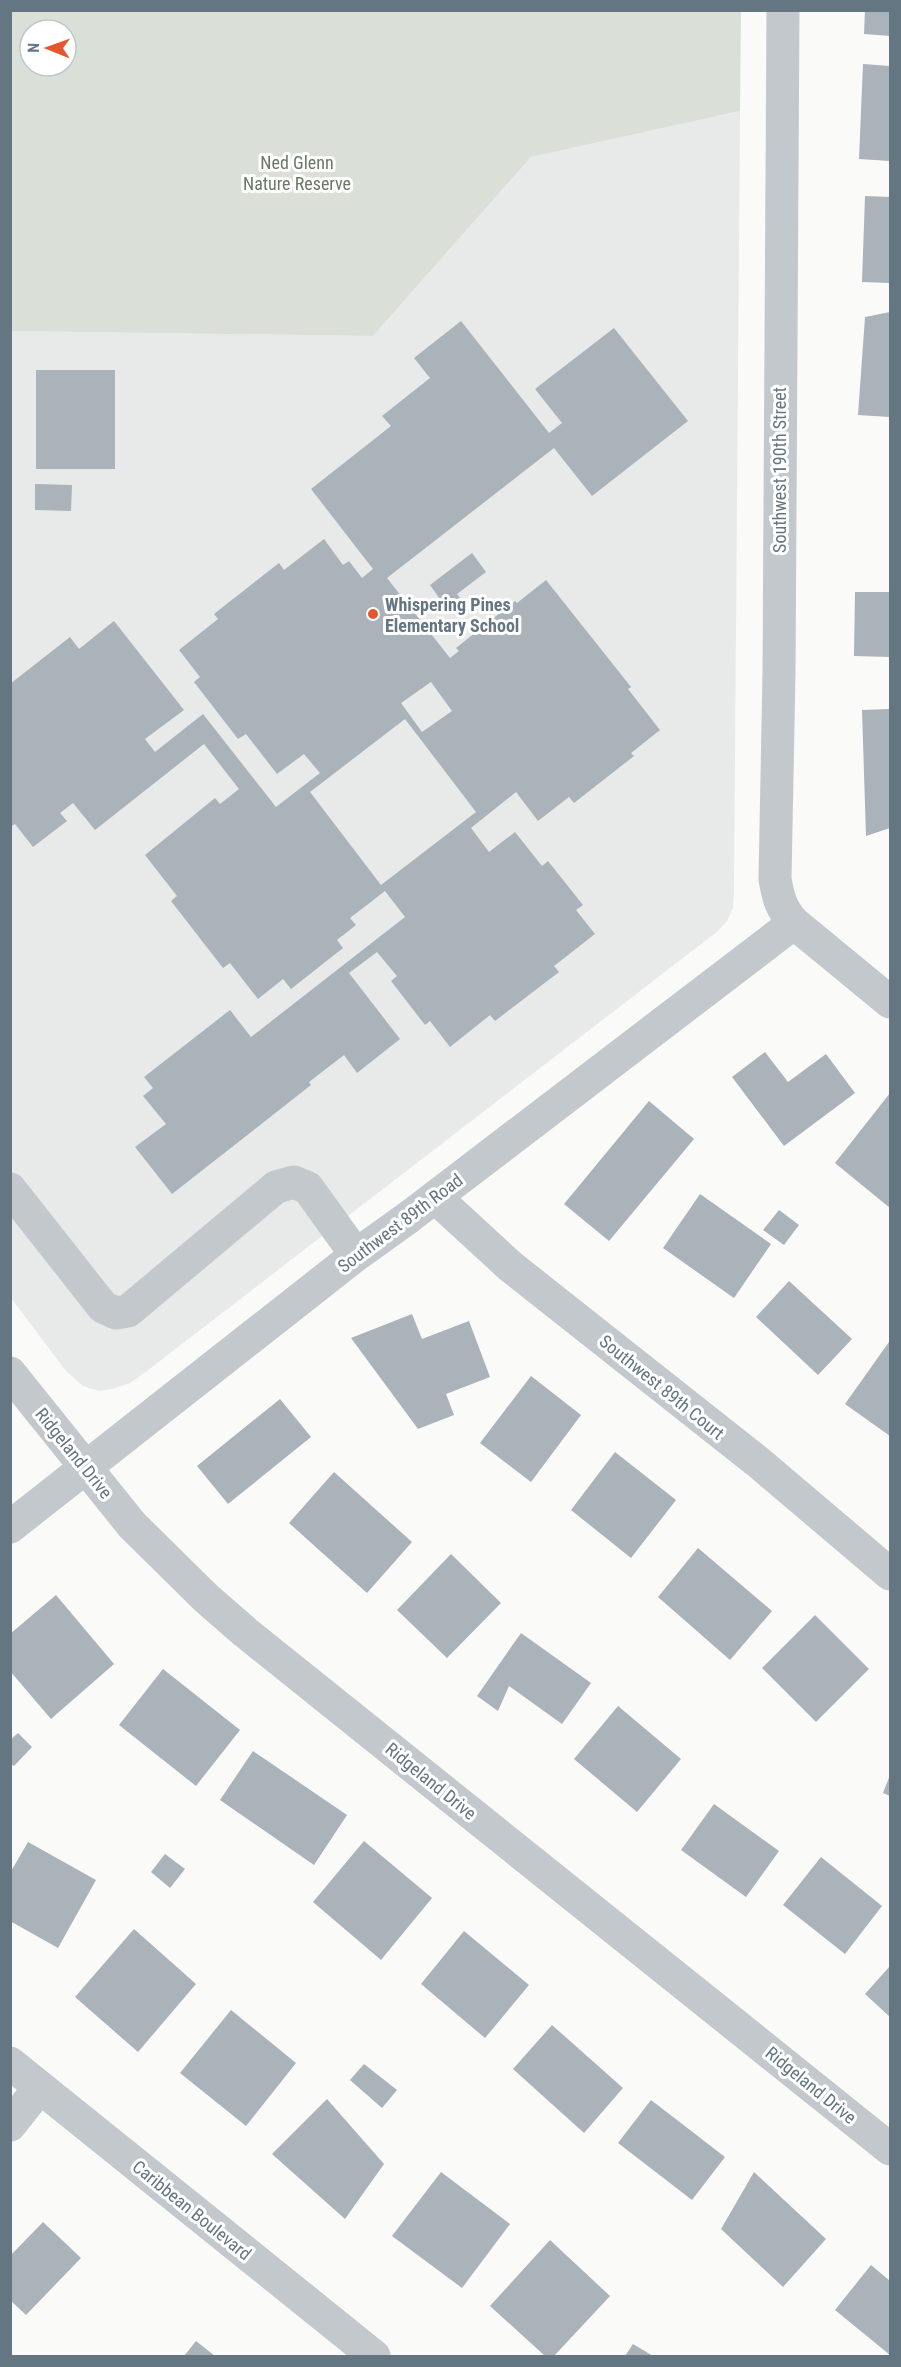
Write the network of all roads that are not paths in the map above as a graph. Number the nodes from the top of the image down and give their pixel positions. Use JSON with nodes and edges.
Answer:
{"nodes":[{"id":1,"x":783,"y":10,"type":"edge"},
{"id":2,"x":794,"y":923,"type":"junction"},
{"id":3,"x":891,"y":1002,"type":"edge"},
{"id":4,"x":10,"y":1189,"type":"edge"},
{"id":5,"x":435,"y":1197,"type":"junction"},
{"id":6,"x":356,"y":1255,"type":"junction"},
{"id":7,"x":10,"y":1373,"type":"edge"},
{"id":8,"x":86,"y":1469,"type":"junction"},
{"id":9,"x":10,"y":1527,"type":"edge"},
{"id":10,"x":891,"y":1574,"type":"edge"},
{"id":11,"x":10,"y":2063,"type":"edge"},
{"id":12,"x":40,"y":2087,"type":"junction"},
{"id":13,"x":10,"y":2124,"type":"edge"},
{"id":14,"x":891,"y":2149,"type":"edge"},
{"id":15,"x":374,"y":2356,"type":"edge"}],
"edges":[{"from":1,"to":2,"type":"street","name":"Southwest 190th Street"},
{"from":2,"to":3,"type":"street","name":"Southwest 190th Street"},
{"from":2,"to":5,"type":"street","name":"Southwest 89th Road"},
{"from":4,"to":6,"type":"street"},
{"from":5,"to":6,"type":"street","name":"Southwest 89th Road"},
{"from":5,"to":10,"type":"street","name":"Southwest 89th Court"},
{"from":6,"to":8,"type":"street","name":"Southwest 89th Road"},
{"from":7,"to":8,"type":"street","name":"Ridgeland Drive"},
{"from":8,"to":9,"type":"street","name":"Southwest 89th Road"},
{"from":8,"to":14,"type":"street","name":"Ridgeland Drive"},
{"from":11,"to":12,"type":"street","name":"Caribbean Boulevard"},
{"from":12,"to":13,"type":"street"},
{"from":12,"to":15,"type":"street","name":"Caribbean Boulevard"}]}
